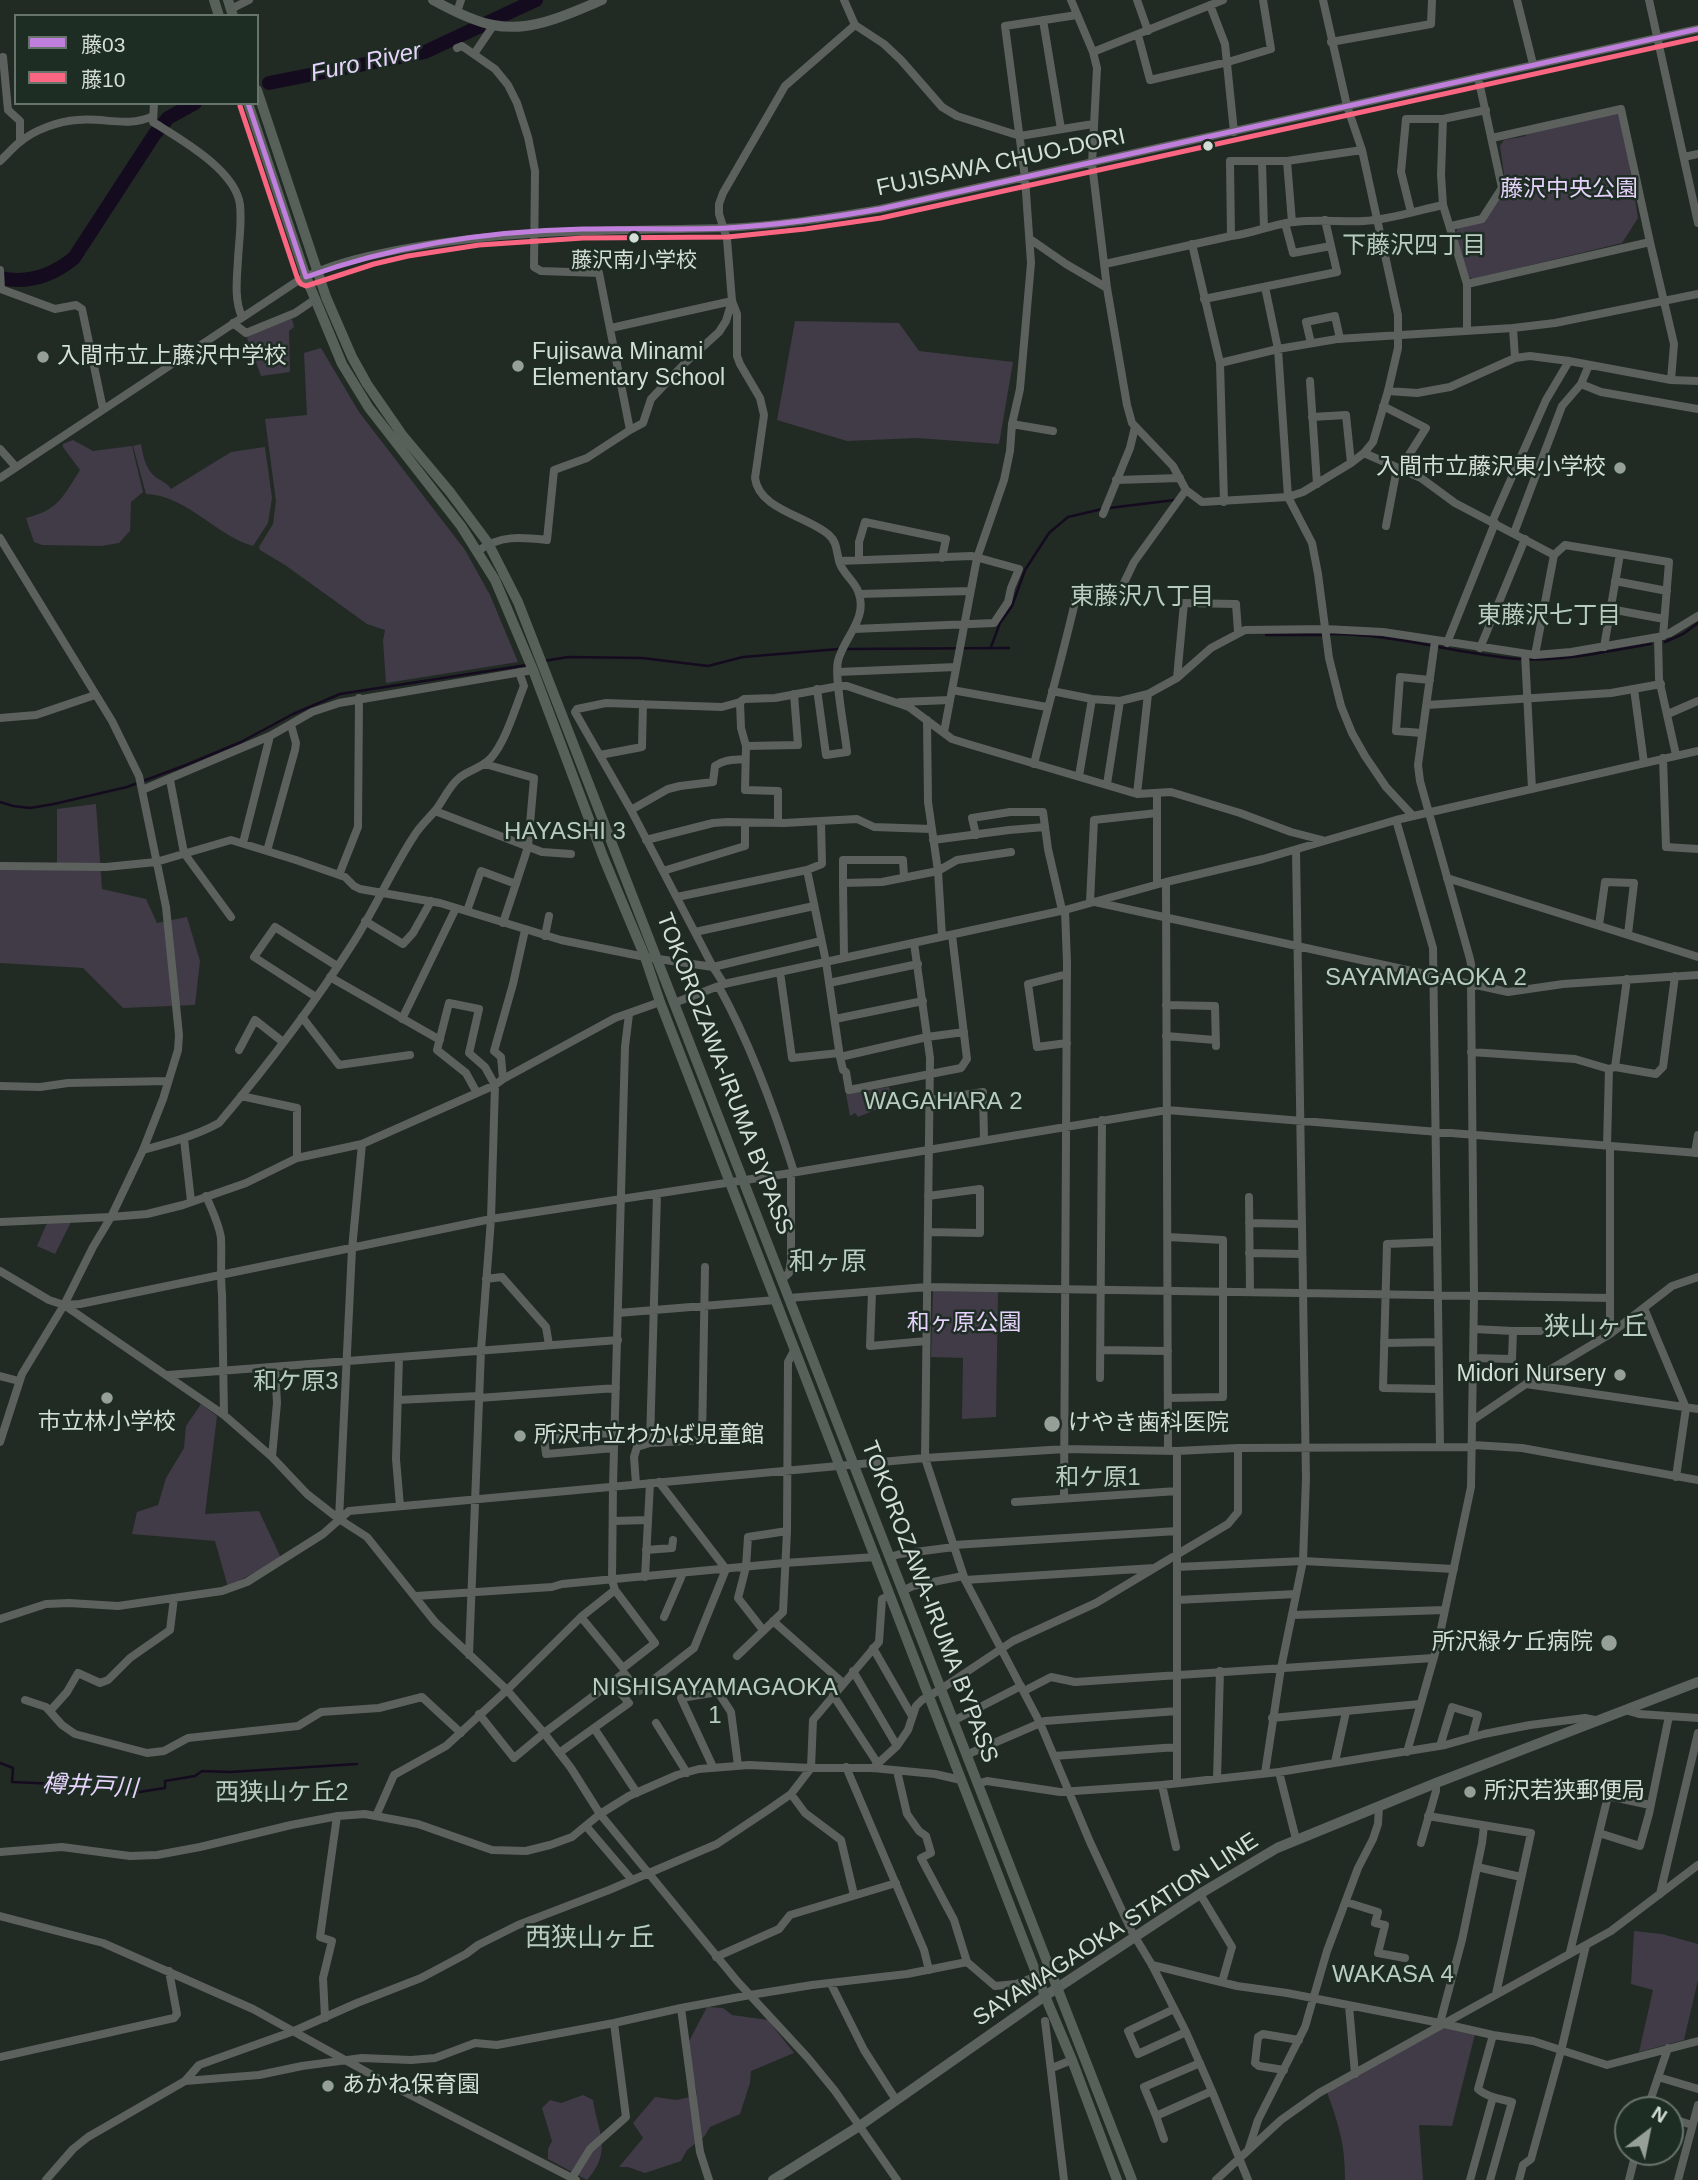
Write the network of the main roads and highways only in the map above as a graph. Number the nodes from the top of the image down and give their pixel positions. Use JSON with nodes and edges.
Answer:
{"nodes":[{"id":1,"x":433,"y":0,"type":"edge"},
{"id":2,"x":602,"y":0,"type":"edge"},
{"id":3,"x":259,"y":95,"type":"edge"},
{"id":4,"x":249,"y":105,"type":"edge"},
{"id":5,"x":536,"y":666,"type":"junction"},
{"id":6,"x":650,"y":957,"type":"junction"},
{"id":7,"x":736,"y":1180,"type":"junction"},
{"id":8,"x":1698,"y":1682,"type":"edge"},
{"id":9,"x":1057,"y":1989,"type":"junction"},
{"id":10,"x":1045,"y":1996,"type":"junction"},
{"id":11,"x":774,"y":2180,"type":"edge"},
{"id":12,"x":1117,"y":2180,"type":"edge"},
{"id":13,"x":1132,"y":2180,"type":"edge"}],
"edges":[{"from":1,"to":2,"type":"main road"},
{"from":3,"to":5,"type":"highway","name":"TOKOROZAWA-IRUMA BYPASS"},
{"from":4,"to":5,"type":"highway","name":"TOKOROZAWA-IRUMA BYPASS"},
{"from":5,"to":6,"type":"highway","name":"TOKOROZAWA-IRUMA BYPASS"},
{"from":5,"to":6,"type":"highway","name":"TOKOROZAWA-IRUMA BYPASS"},
{"from":6,"to":7,"type":"highway","name":"TOKOROZAWA-IRUMA BYPASS"},
{"from":6,"to":7,"type":"highway","name":"TOKOROZAWA-IRUMA BYPASS"},
{"from":7,"to":9,"type":"highway","name":"TOKOROZAWA-IRUMA BYPASS"},
{"from":7,"to":10,"type":"highway","name":"TOKOROZAWA-IRUMA BYPASS"},
{"from":8,"to":9,"type":"main road","name":"SAYAMAGAOKA STATION LINE"},
{"from":9,"to":10,"type":"main road","name":"SAYAMAGAOKA STATION LINE"},
{"from":9,"to":13,"type":"highway","name":"TOKOROZAWA-IRUMA BYPASS"},
{"from":10,"to":11,"type":"main road","name":"SAYAMAGAOKA STATION LINE"},
{"from":10,"to":12,"type":"highway","name":"TOKOROZAWA-IRUMA BYPASS"}]}
